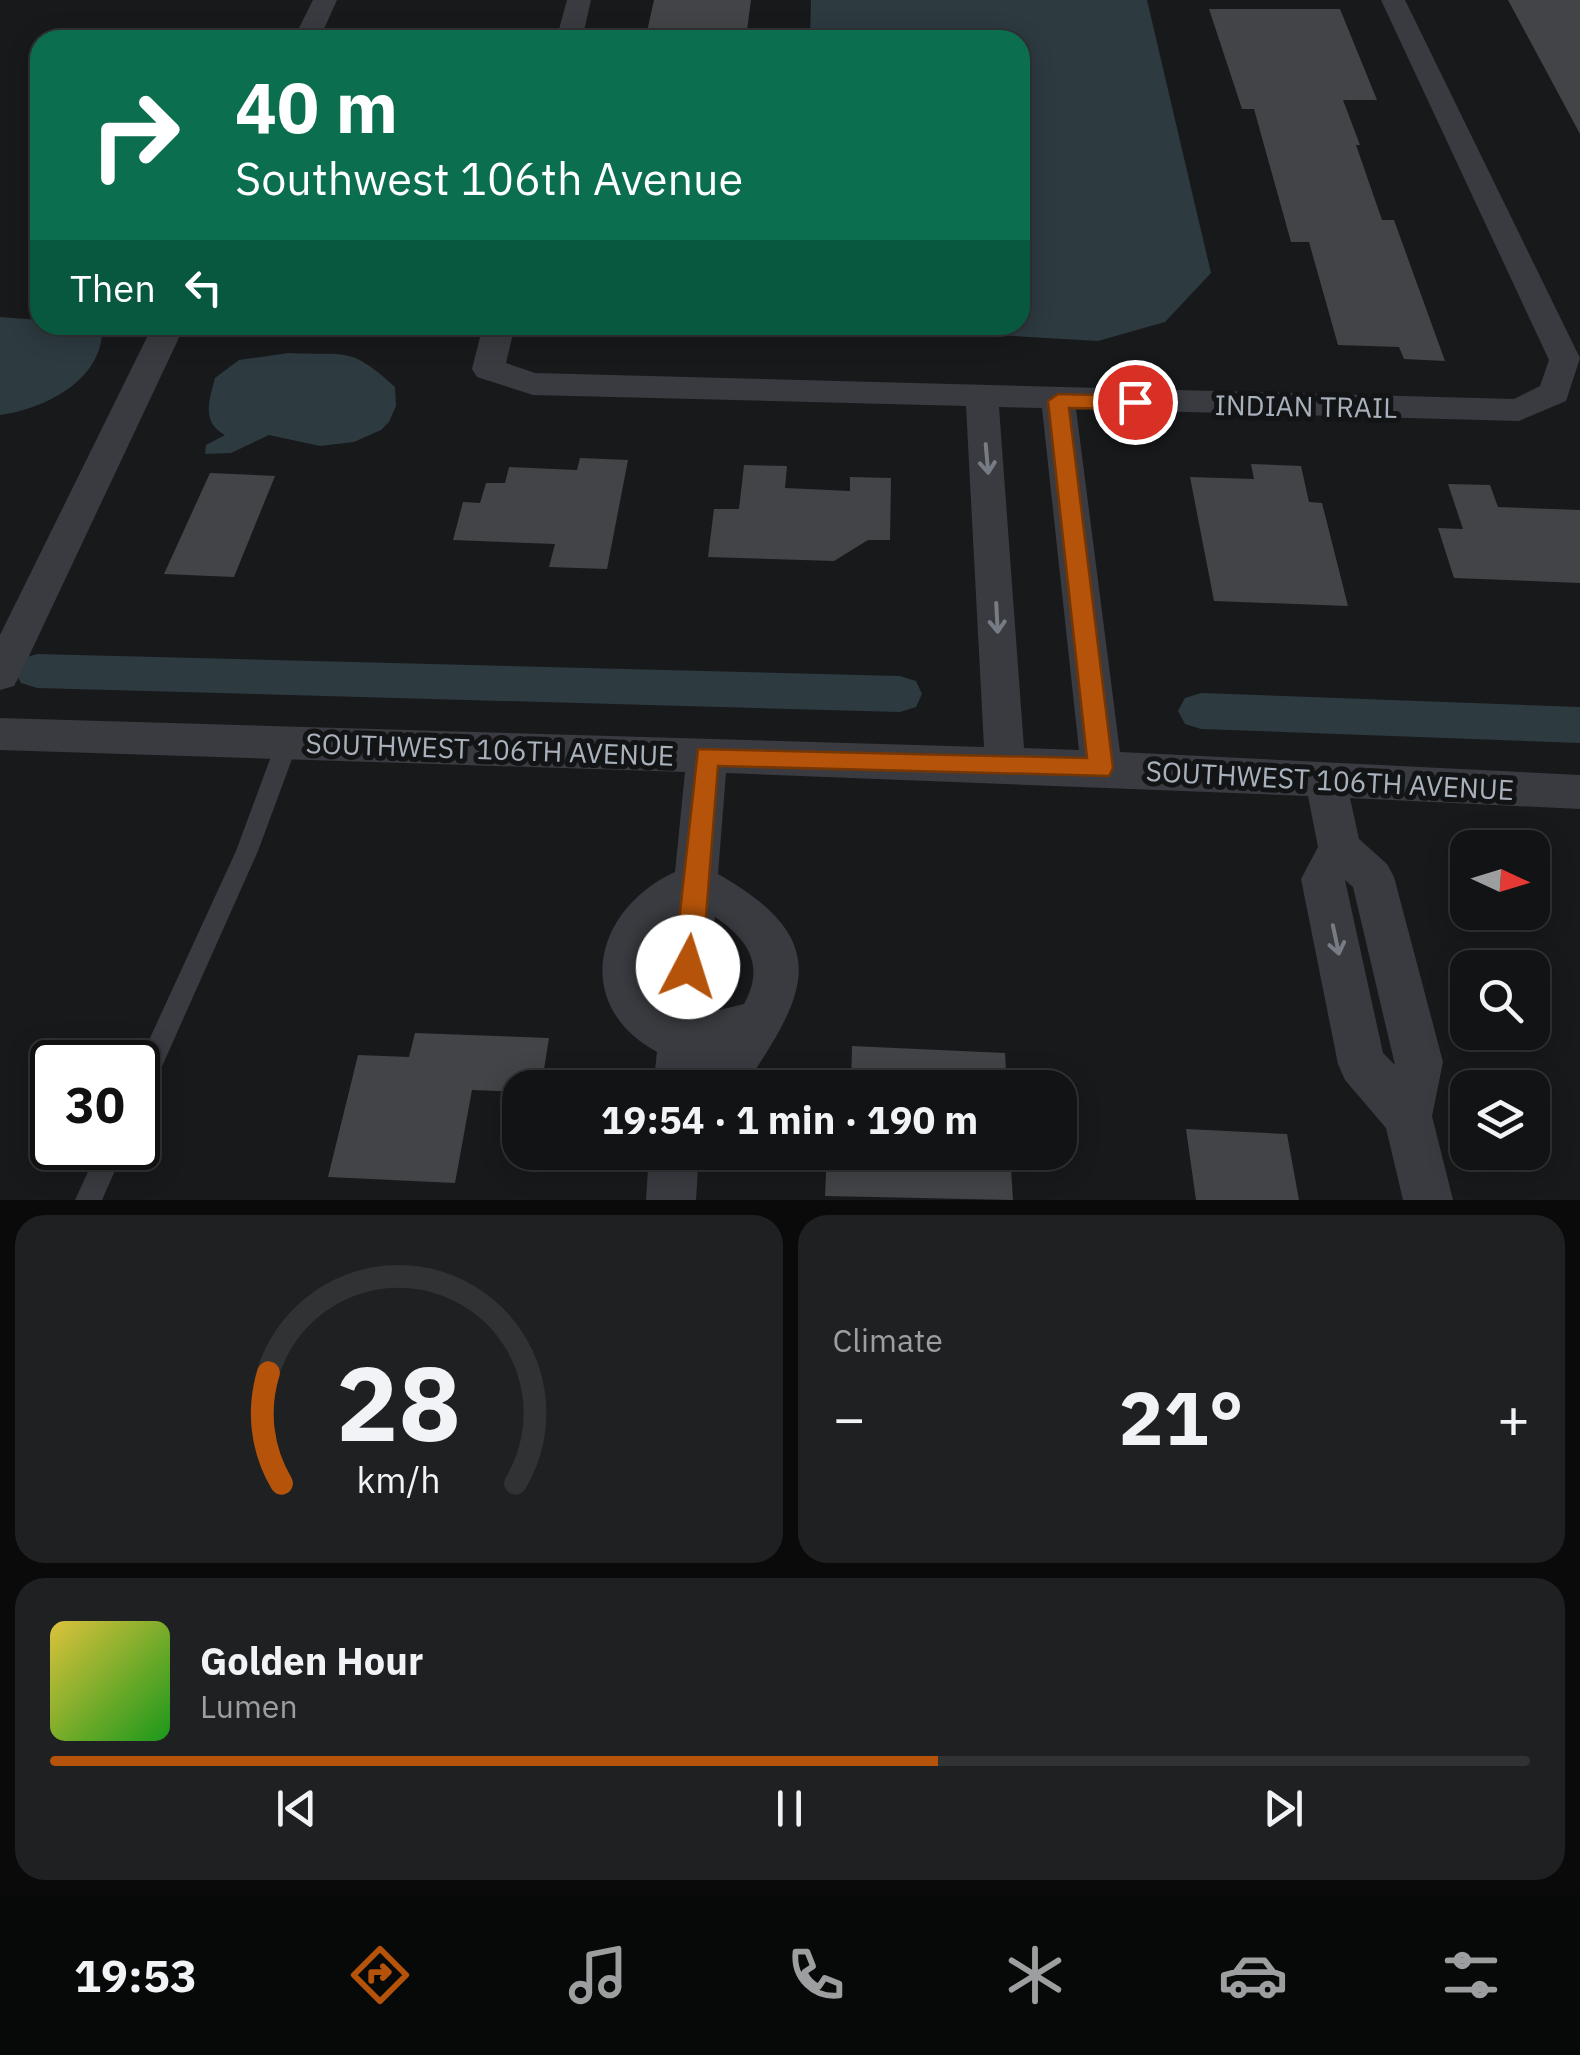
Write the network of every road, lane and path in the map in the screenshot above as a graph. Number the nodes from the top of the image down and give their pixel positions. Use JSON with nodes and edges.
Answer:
{"nodes":[{"id":1,"x":326,"y":0,"type":"edge"},
{"id":2,"x":578,"y":0,"type":"edge"},
{"id":3,"x":1393,"y":0,"type":"edge"},
{"id":4,"x":311,"y":30,"type":"edge"},
{"id":5,"x":571,"y":30,"type":"edge"},
{"id":6,"x":164,"y":335,"type":"edge"},
{"id":7,"x":496,"y":335,"type":"edge"},
{"id":8,"x":982,"y":398,"type":"junction"},
{"id":9,"x":1058,"y":401,"type":"junction"},
{"id":10,"x":0,"y":675,"type":"edge"},
{"id":11,"x":0,"y":734,"type":"edge"},
{"id":12,"x":287,"y":743,"type":"junction"},
{"id":13,"x":707,"y":756,"type":"junction"},
{"id":14,"x":1005,"y":765,"type":"junction"},
{"id":15,"x":1100,"y":768,"type":"junction"},
{"id":16,"x":1326,"y":779,"type":"junction"},
{"id":17,"x":1580,"y":792,"type":"edge"},
{"id":18,"x":695,"y":883,"type":"junction"},
{"id":19,"x":758,"y":1023,"type":"junction"},
{"id":20,"x":682,"y":1041,"type":"junction"},
{"id":21,"x":160,"y":1043,"type":"edge"},
{"id":22,"x":679,"y":1070,"type":"edge"},
{"id":23,"x":726,"y":1070,"type":"edge"},
{"id":24,"x":102,"y":1170,"type":"edge"},
{"id":25,"x":88,"y":1200,"type":"edge"},
{"id":26,"x":1428,"y":1200,"type":"edge"}],
"edges":[{"from":1,"to":4,"type":"street"},
{"from":2,"to":5,"type":"street"},
{"from":3,"to":9,"type":"street","name":"INDIAN TRAIL"},
{"from":6,"to":10,"type":"street"},
{"from":7,"to":8,"type":"street","name":"INDIAN TRAIL"},
{"from":8,"to":9,"type":"street","name":"INDIAN TRAIL"},
{"from":8,"to":14,"type":"street","one_way":true},
{"from":9,"to":15,"type":"street"},
{"from":11,"to":12,"type":"street","name":"SOUTHWEST 106TH AVENUE"},
{"from":12,"to":13,"type":"street","name":"SOUTHWEST 106TH AVENUE"},
{"from":12,"to":21,"type":"lane"},
{"from":13,"to":14,"type":"street","name":"SOUTHWEST 106TH AVENUE"},
{"from":13,"to":18,"type":"street"},
{"from":14,"to":15,"type":"street","name":"SOUTHWEST 106TH AVENUE"},
{"from":15,"to":16,"type":"street","name":"SOUTHWEST 106TH AVENUE"},
{"from":16,"to":17,"type":"street","name":"SOUTHWEST 106TH AVENUE"},
{"from":16,"to":26,"type":"street"},
{"from":18,"to":19,"type":"street"},
{"from":18,"to":20,"type":"street"},
{"from":18,"to":20,"type":"street"},
{"from":19,"to":20,"type":"street"},
{"from":19,"to":23,"type":"street"},
{"from":20,"to":22,"type":"street"},
{"from":24,"to":25,"type":"lane"}]}
